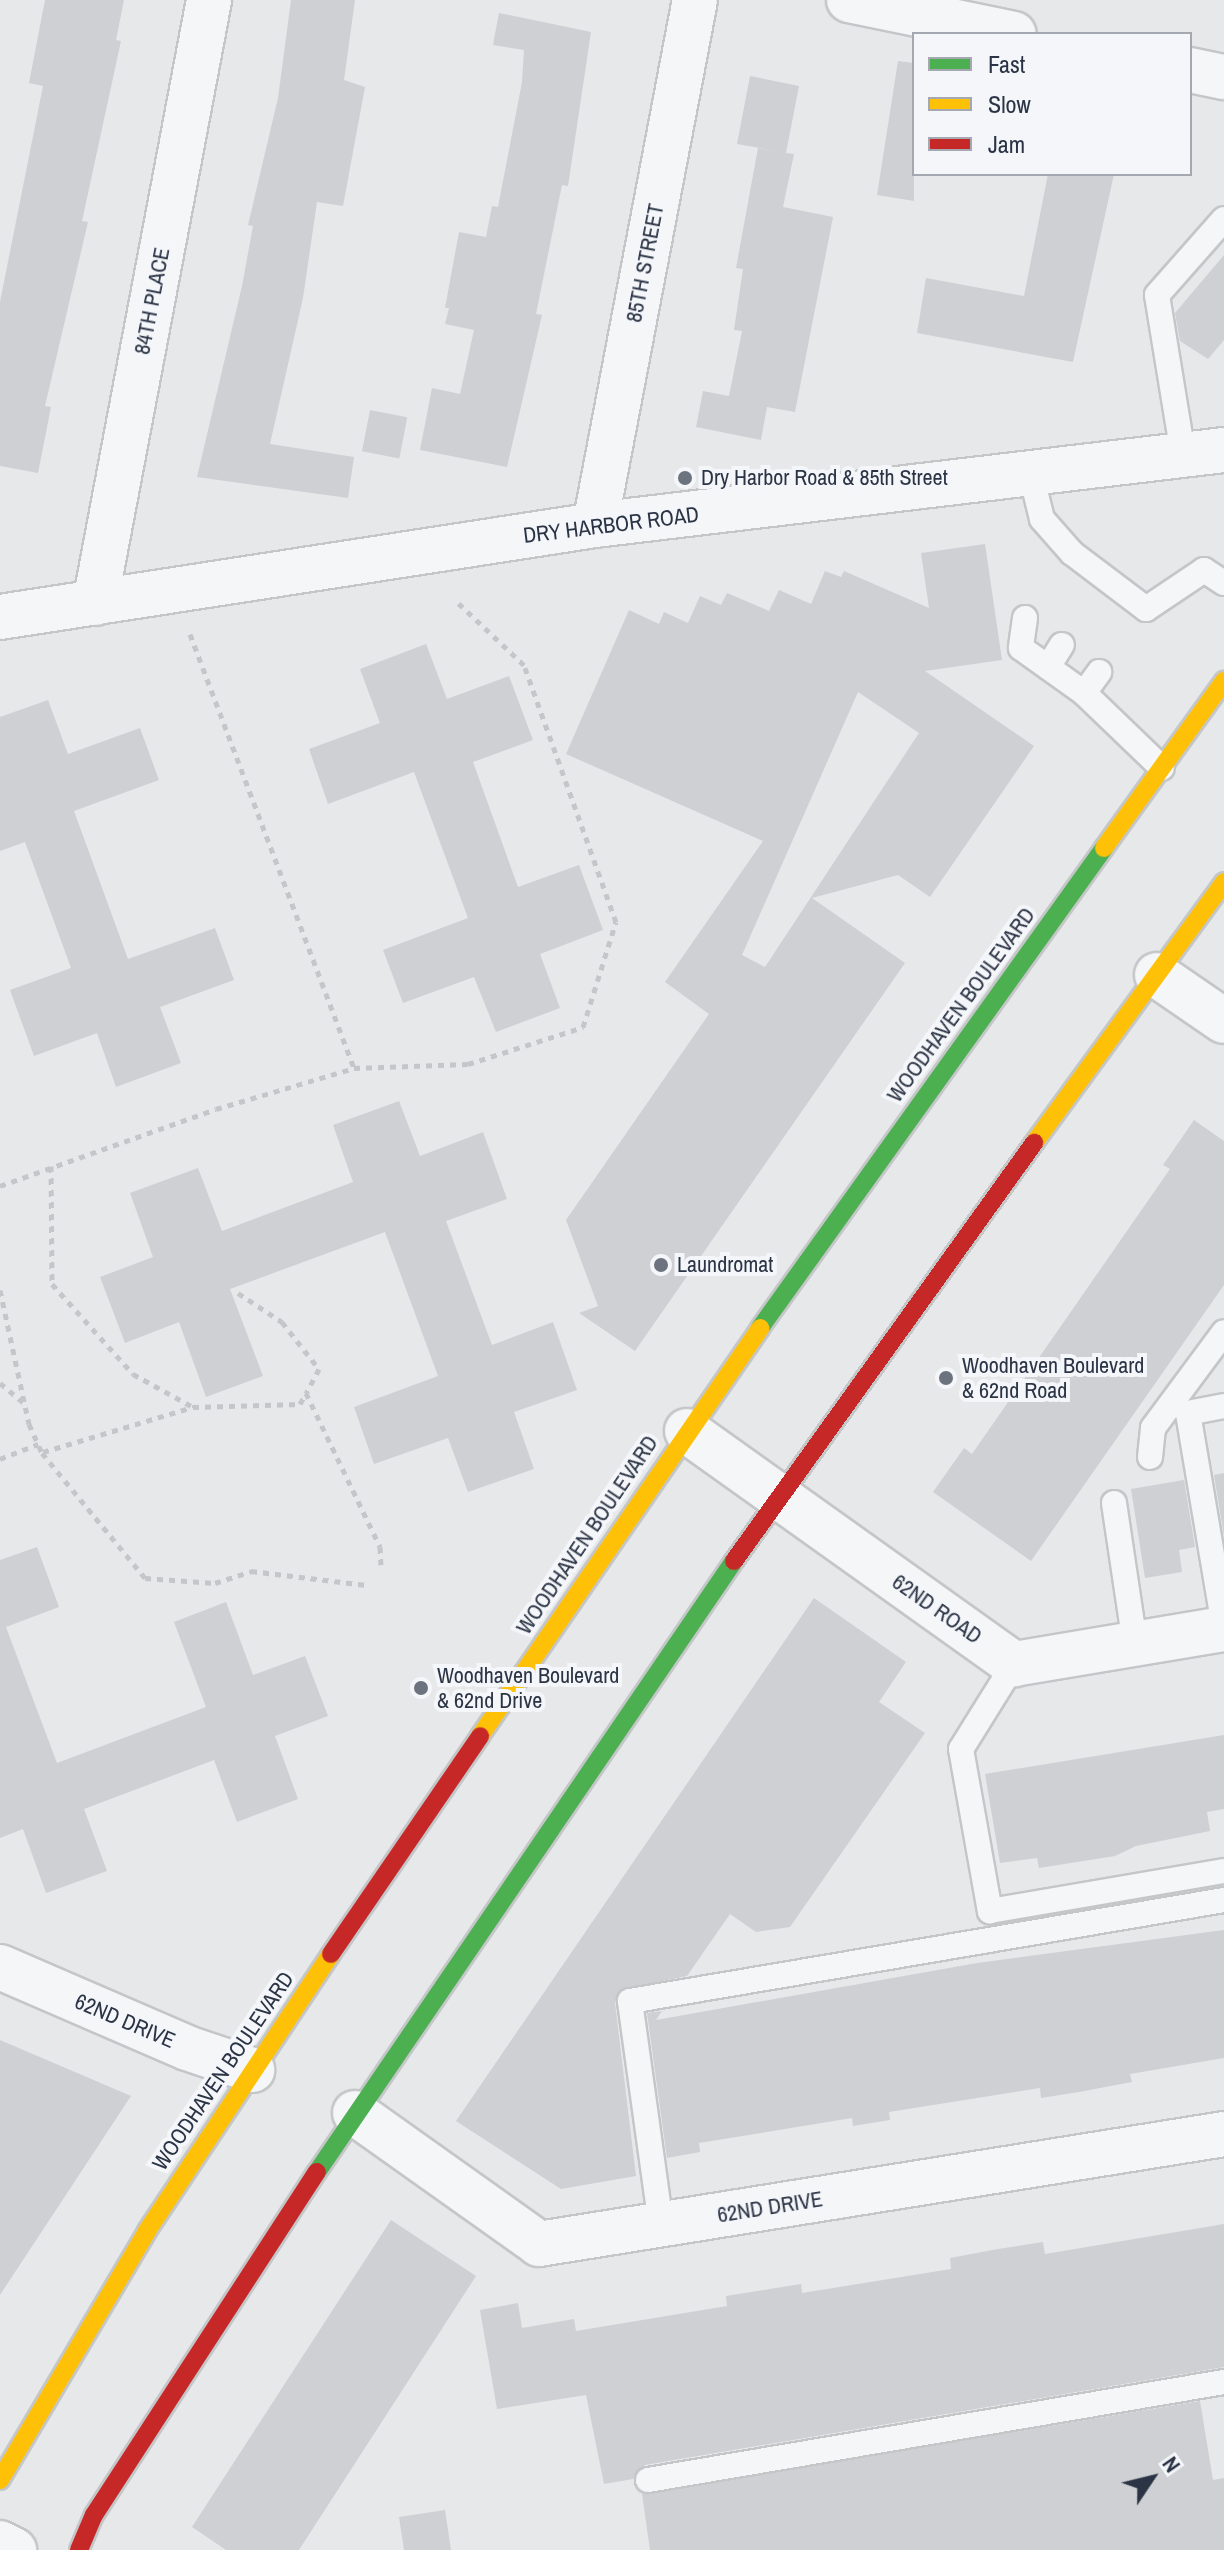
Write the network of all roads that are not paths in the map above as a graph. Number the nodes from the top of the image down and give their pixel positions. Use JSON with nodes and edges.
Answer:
{"nodes":[{"id":1,"x":209,"y":0,"type":"edge"},
{"id":2,"x":695,"y":0,"type":"edge"},
{"id":3,"x":849,"y":0,"type":"edge"},
{"id":4,"x":1004,"y":32,"type":"edge"},
{"id":5,"x":1192,"y":70,"type":"edge"},
{"id":6,"x":1224,"y":77,"type":"edge"},
{"id":7,"x":1224,"y":219,"type":"edge"},
{"id":8,"x":1203,"y":452,"type":"edge"},
{"id":9,"x":1031,"y":474,"type":"junction"},
{"id":10,"x":595,"y":525,"type":"junction"},
{"id":11,"x":1224,"y":583,"type":"edge"},
{"id":12,"x":95,"y":603,"type":"junction"},
{"id":13,"x":0,"y":617,"type":"edge"},
{"id":14,"x":1025,"y":618,"type":"dead end"},
{"id":15,"x":1062,"y":645,"type":"dead end"},
{"id":16,"x":1048,"y":667,"type":"junction"},
{"id":17,"x":1099,"y":672,"type":"dead end"},
{"id":18,"x":1224,"y":681,"type":"edge"},
{"id":19,"x":1084,"y":693,"type":"junction"},
{"id":20,"x":1162,"y":768,"type":"junction"},
{"id":21,"x":1224,"y":882,"type":"edge"},
{"id":22,"x":1157,"y":975,"type":"junction"},
{"id":23,"x":1224,"y":1021,"type":"edge"},
{"id":24,"x":1224,"y":1332,"type":"edge"},
{"id":25,"x":1224,"y":1406,"type":"edge"},
{"id":26,"x":687,"y":1431,"type":"junction"},
{"id":27,"x":1150,"y":1457,"type":"dead end"},
{"id":28,"x":779,"y":1495,"type":"junction"},
{"id":29,"x":1114,"y":1503,"type":"dead end"},
{"id":30,"x":1224,"y":1628,"type":"edge"},
{"id":31,"x":1135,"y":1644,"type":"junction"},
{"id":32,"x":1014,"y":1664,"type":"junction"},
{"id":33,"x":1224,"y":1871,"type":"edge"},
{"id":34,"x":1224,"y":1900,"type":"edge"},
{"id":35,"x":0,"y":1967,"type":"edge"},
{"id":36,"x":252,"y":2070,"type":"junction"},
{"id":37,"x":355,"y":2113,"type":"junction"},
{"id":38,"x":1224,"y":2134,"type":"edge"},
{"id":39,"x":661,"y":2225,"type":"junction"},
{"id":40,"x":1224,"y":2382,"type":"edge"},
{"id":41,"x":0,"y":2480,"type":"edge"},
{"id":42,"x":648,"y":2480,"type":"dead end"},
{"id":43,"x":0,"y":2543,"type":"edge"},
{"id":44,"x":14,"y":2550,"type":"edge"},
{"id":45,"x":79,"y":2550,"type":"edge"}],
"edges":[{"from":1,"to":12,"type":"street","name":"84TH PLACE"},
{"from":2,"to":10,"type":"street","name":"85TH STREET"},
{"from":3,"to":4,"type":"street"},
{"from":5,"to":6,"type":"street"},
{"from":7,"to":8,"type":"lane"},
{"from":8,"to":9,"type":"street","name":"DRY HARBOR ROAD"},
{"from":9,"to":10,"type":"street","name":"DRY HARBOR ROAD"},
{"from":9,"to":11,"type":"lane"},
{"from":10,"to":12,"type":"street","name":"DRY HARBOR ROAD"},
{"from":12,"to":13,"type":"street","name":"DRY HARBOR ROAD"},
{"from":14,"to":16,"type":"lane"},
{"from":15,"to":16,"type":"lane"},
{"from":16,"to":19,"type":"lane"},
{"from":17,"to":19,"type":"lane"},
{"from":18,"to":20,"type":"main road","name":"WOODHAVEN BOULEVARD"},
{"from":19,"to":20,"type":"lane"},
{"from":20,"to":26,"type":"main road","name":"WOODHAVEN BOULEVARD"},
{"from":21,"to":22,"type":"main road"},
{"from":22,"to":23,"type":"street"},
{"from":22,"to":28,"type":"main road"},
{"from":24,"to":27,"type":"lane"},
{"from":25,"to":30,"type":"lane"},
{"from":26,"to":28,"type":"street","name":"62ND ROAD"},
{"from":26,"to":36,"type":"main road","name":"WOODHAVEN BOULEVARD"},
{"from":28,"to":32,"type":"street","name":"62ND ROAD"},
{"from":28,"to":37,"type":"main road"},
{"from":29,"to":31,"type":"lane"},
{"from":30,"to":31,"type":"street"},
{"from":31,"to":32,"type":"street"},
{"from":32,"to":33,"type":"lane"},
{"from":34,"to":39,"type":"lane"},
{"from":35,"to":36,"type":"street","name":"62ND DRIVE"},
{"from":36,"to":41,"type":"main road","name":"WOODHAVEN BOULEVARD"},
{"from":37,"to":39,"type":"street","name":"62ND DRIVE"},
{"from":37,"to":45,"type":"main road"},
{"from":38,"to":39,"type":"street","name":"62ND DRIVE"},
{"from":40,"to":42,"type":"lane"},
{"from":43,"to":44,"type":"street"}]}
